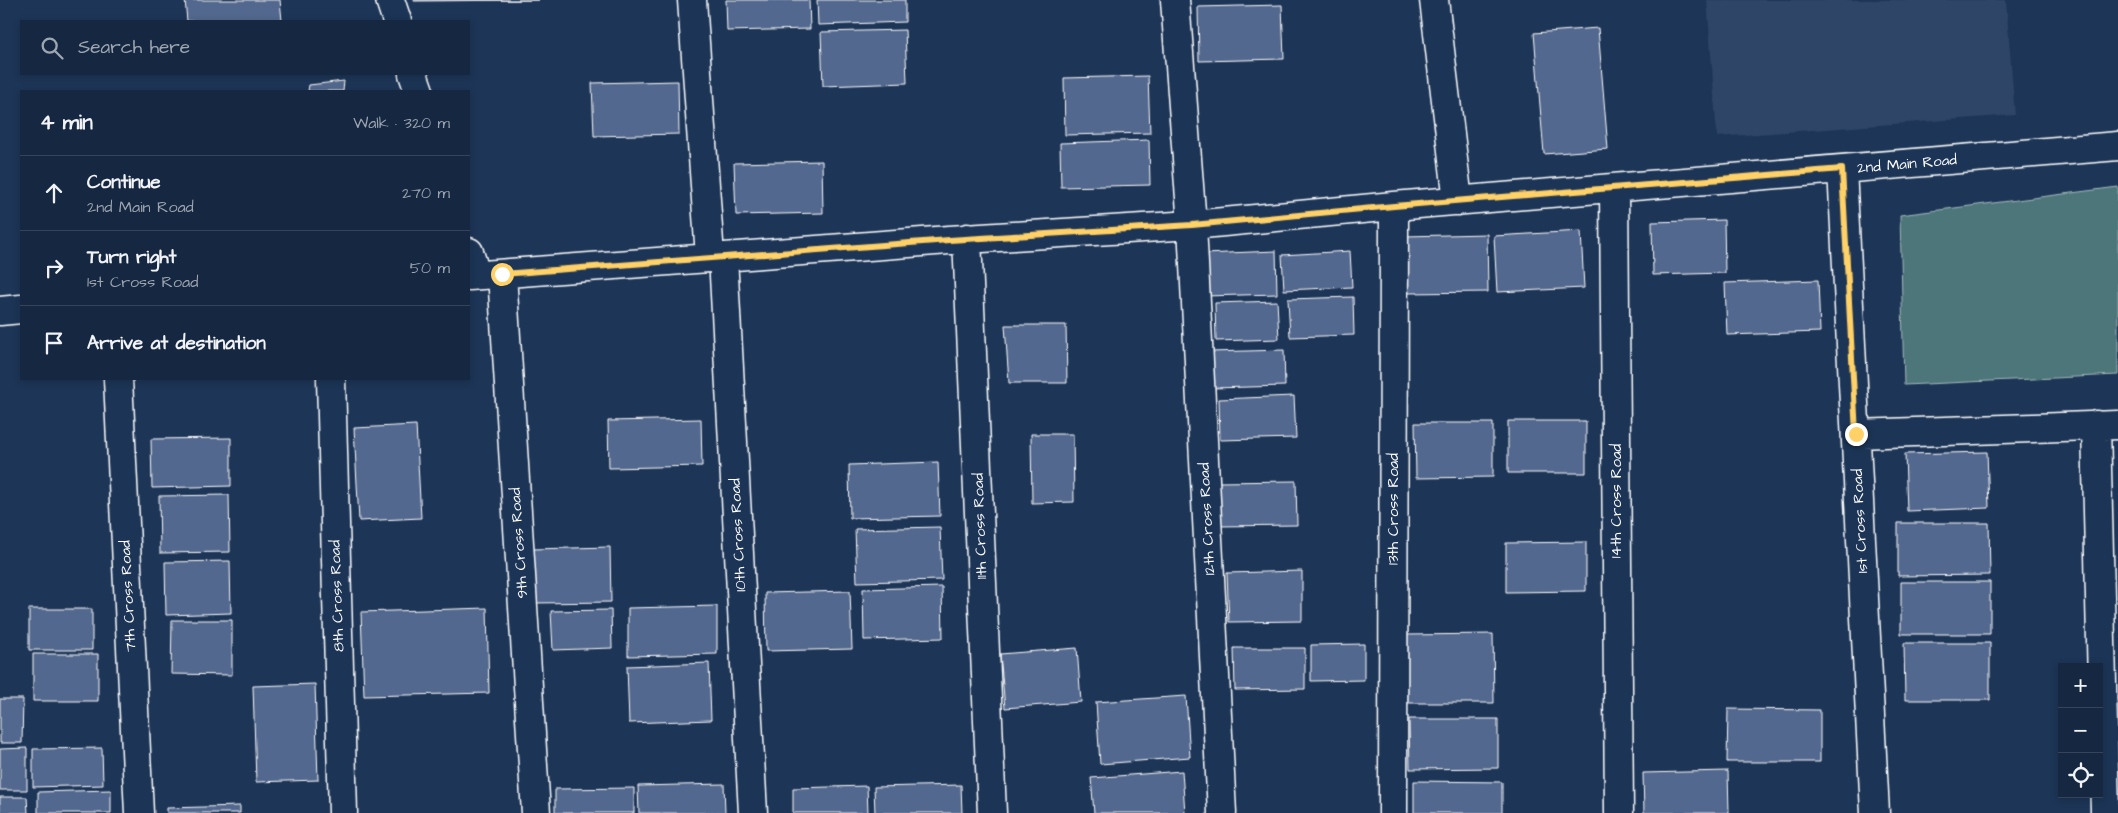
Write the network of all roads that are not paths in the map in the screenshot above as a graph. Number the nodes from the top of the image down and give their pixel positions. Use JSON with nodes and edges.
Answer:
{"nodes":[{"id":1,"x":390,"y":0,"type":"edge"},
{"id":2,"x":692,"y":0,"type":"edge"},
{"id":3,"x":1175,"y":0,"type":"edge"},
{"id":4,"x":1434,"y":0,"type":"edge"},
{"id":5,"x":397,"y":20,"type":"edge"},
{"id":6,"x":413,"y":75,"type":"edge"},
{"id":7,"x":419,"y":90,"type":"edge"},
{"id":8,"x":2118,"y":146,"type":"edge"},
{"id":9,"x":1842,"y":169,"type":"junction"},
{"id":10,"x":1614,"y":189,"type":"junction"},
{"id":11,"x":1458,"y":201,"type":"junction"},
{"id":12,"x":1394,"y":206,"type":"junction"},
{"id":13,"x":1192,"y":225,"type":"junction"},
{"id":14,"x":967,"y":238,"type":"junction"},
{"id":15,"x":716,"y":257,"type":"junction"},
{"id":16,"x":479,"y":269,"type":"edge"},
{"id":17,"x":20,"y":309,"type":"edge"},
{"id":18,"x":0,"y":311,"type":"edge"},
{"id":19,"x":118,"y":380,"type":"edge"},
{"id":20,"x":331,"y":380,"type":"edge"},
{"id":21,"x":2107,"y":425,"type":"edge"},
{"id":22,"x":1856,"y":434,"type":"junction"},
{"id":23,"x":139,"y":813,"type":"edge"},
{"id":24,"x":343,"y":813,"type":"edge"},
{"id":25,"x":536,"y":813,"type":"edge"},
{"id":26,"x":753,"y":813,"type":"edge"},
{"id":27,"x":992,"y":813,"type":"edge"},
{"id":28,"x":1222,"y":813,"type":"edge"},
{"id":29,"x":1393,"y":813,"type":"edge"},
{"id":30,"x":1619,"y":813,"type":"edge"},
{"id":31,"x":1876,"y":813,"type":"edge"},
{"id":32,"x":2105,"y":813,"type":"edge"}],
"edges":[{"from":1,"to":5,"type":"street"},
{"from":2,"to":15,"type":"street","name":"10th Cross Road"},
{"from":3,"to":13,"type":"street","name":"12th Cross Road"},
{"from":4,"to":11,"type":"street"},
{"from":6,"to":7,"type":"street"},
{"from":8,"to":9,"type":"street","name":"2nd Main Road"},
{"from":9,"to":10,"type":"street","name":"2nd Main Road"},
{"from":9,"to":22,"type":"street","name":"1st Cross Road"},
{"from":10,"to":11,"type":"street","name":"2nd Main Road"},
{"from":10,"to":30,"type":"street","name":"14th Cross Road"},
{"from":11,"to":12,"type":"street","name":"2nd Main Road"},
{"from":12,"to":13,"type":"street","name":"2nd Main Road"},
{"from":12,"to":29,"type":"street","name":"13th Cross Road"},
{"from":13,"to":14,"type":"street","name":"2nd Main Road"},
{"from":13,"to":28,"type":"street","name":"12th Cross Road"},
{"from":14,"to":15,"type":"street","name":"2nd Main Road"},
{"from":14,"to":27,"type":"street","name":"11th Cross Road"},
{"from":15,"to":16,"type":"street","name":"2nd Main Road"},
{"from":15,"to":26,"type":"street","name":"10th Cross Road"},
{"from":16,"to":25,"type":"street","name":"9th Cross Road"},
{"from":17,"to":18,"type":"street"},
{"from":19,"to":23,"type":"street","name":"7th Cross Road"},
{"from":20,"to":24,"type":"street","name":"8th Cross Road"},
{"from":21,"to":22,"type":"street"},
{"from":21,"to":32,"type":"street"},
{"from":22,"to":31,"type":"street","name":"1st Cross Road"}]}
